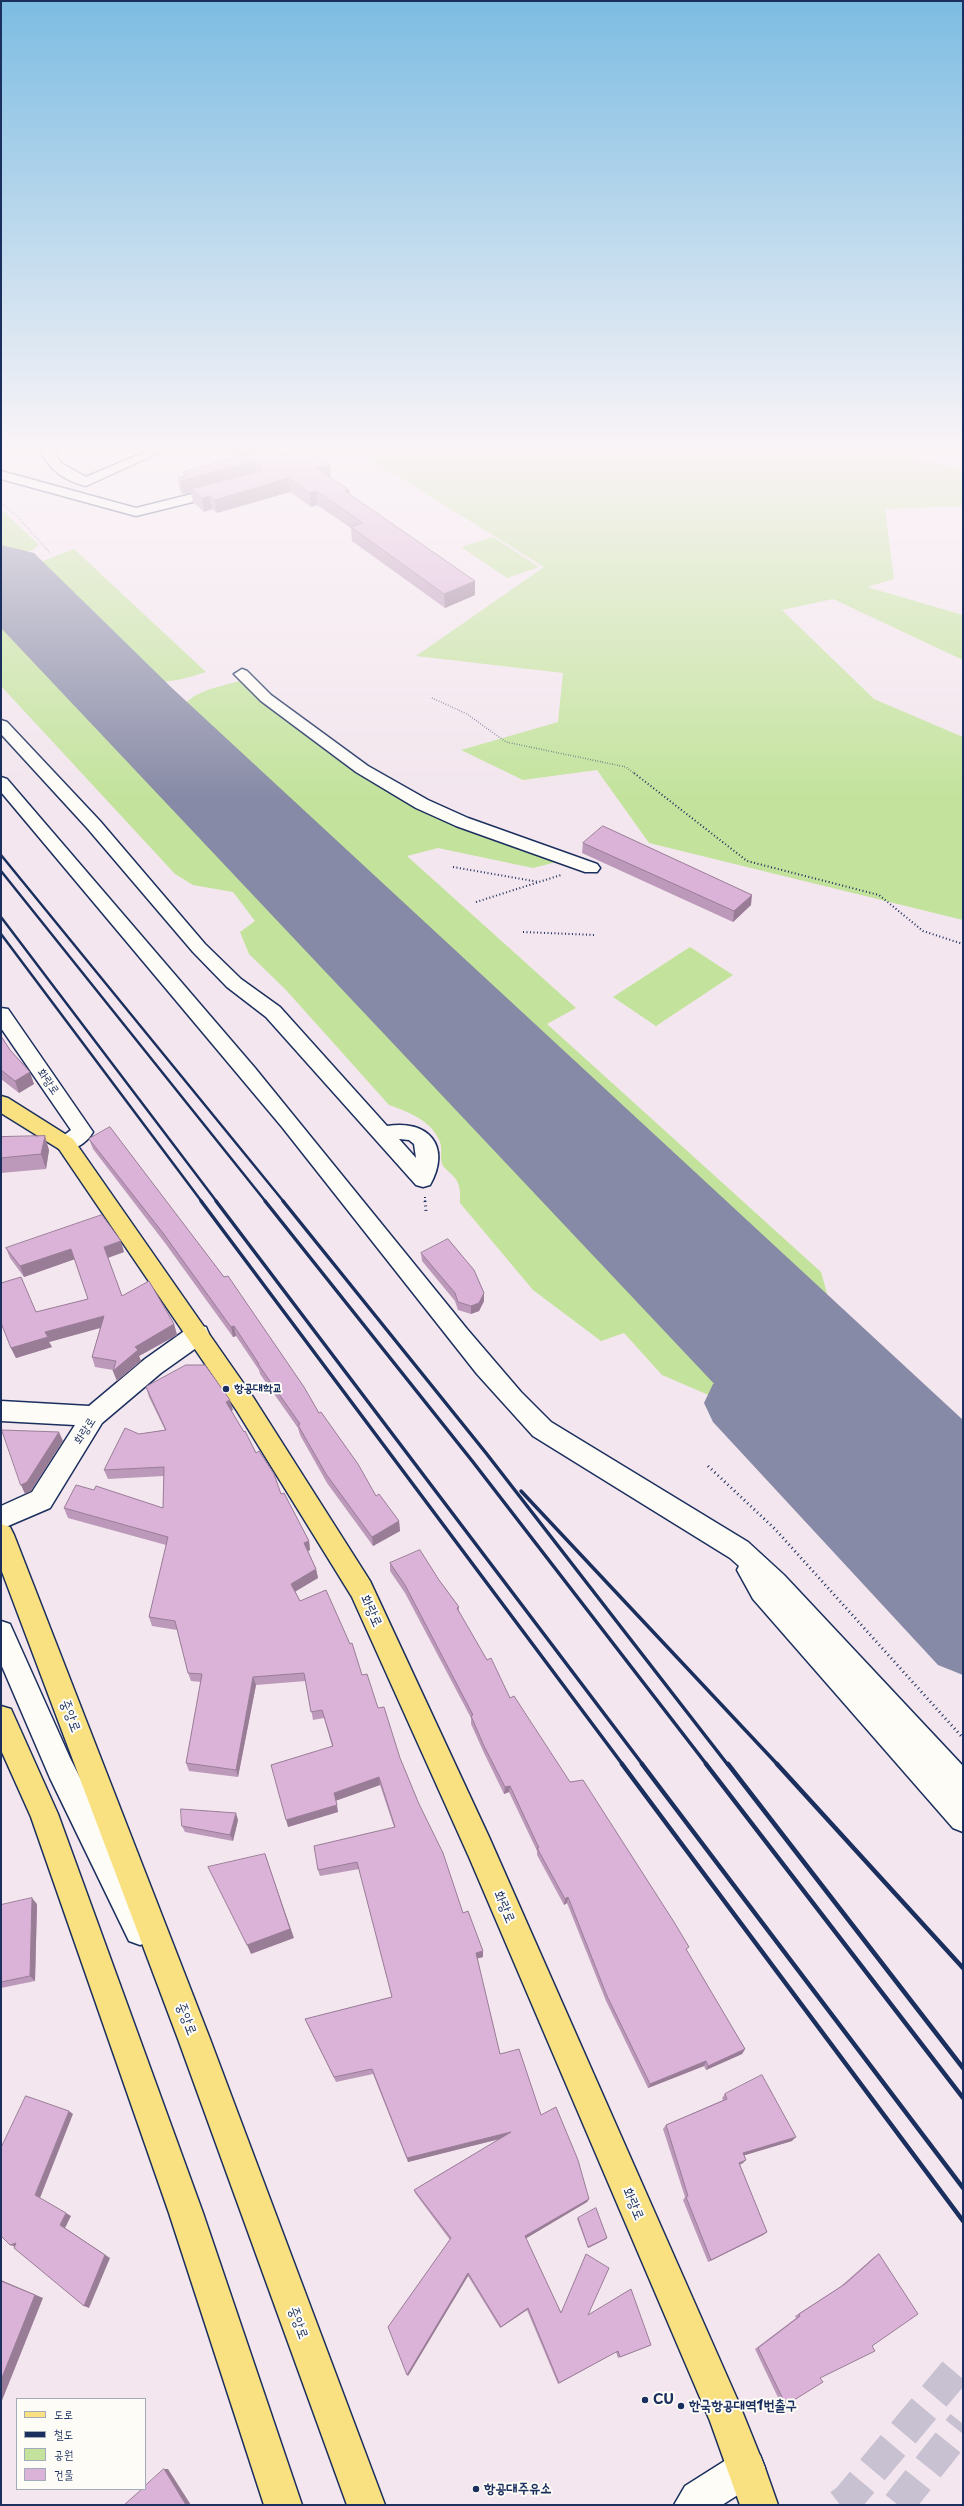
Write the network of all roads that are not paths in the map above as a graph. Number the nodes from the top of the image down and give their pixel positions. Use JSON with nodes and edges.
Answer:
{"nodes":[{"id":1,"x":242,"y":674,"type":"dead end"},
{"id":2,"x":1,"y":725,"type":"edge"},
{"id":3,"x":1,"y":782,"type":"edge"},
{"id":4,"x":590,"y":867,"type":"road end"},
{"id":5,"x":1,"y":1014,"type":"edge"},
{"id":6,"x":1,"y":1103,"type":"edge"},
{"id":7,"x":382,"y":1134,"type":"dead end"},
{"id":8,"x":66,"y":1144,"type":"junction"},
{"id":9,"x":198,"y":1334,"type":"junction"},
{"id":10,"x":1,"y":1411,"type":"edge"},
{"id":11,"x":94,"y":1416,"type":"junction"},
{"id":12,"x":1,"y":1518,"type":"edge"},
{"id":13,"x":1,"y":1535,"type":"edge"},
{"id":14,"x":739,"y":1550,"type":"junction"},
{"id":15,"x":1,"y":1633,"type":"edge"},
{"id":16,"x":1,"y":1719,"type":"edge"},
{"id":17,"x":963,"y":1787,"type":"edge"},
{"id":18,"x":963,"y":1818,"type":"edge"},
{"id":19,"x":194,"y":2039,"type":"junction"},
{"id":20,"x":747,"y":2468,"type":"junction"},
{"id":21,"x":282,"y":2505,"type":"edge"},
{"id":22,"x":366,"y":2505,"type":"edge"},
{"id":23,"x":693,"y":2505,"type":"edge"},
{"id":24,"x":759,"y":2505,"type":"edge"}],
"edges":[{"from":1,"to":4,"type":"street"},
{"from":2,"to":7,"type":"street"},
{"from":3,"to":14,"type":"street"},
{"from":5,"to":8,"type":"street","name":"화랑로"},
{"from":6,"to":8,"type":"main road","name":"화랑로"},
{"from":8,"to":9,"type":"main road","name":"화랑로"},
{"from":9,"to":11,"type":"street","name":"화랑로"},
{"from":9,"to":20,"type":"main road","name":"화랑로"},
{"from":10,"to":11,"type":"street"},
{"from":11,"to":12,"type":"street","name":"화랑로"},
{"from":13,"to":19,"type":"main road","name":"중앙로"},
{"from":14,"to":17,"type":"street"},
{"from":14,"to":18,"type":"street"},
{"from":15,"to":19,"type":"street"},
{"from":16,"to":21,"type":"main road"},
{"from":19,"to":22,"type":"main road","name":"중앙로"},
{"from":20,"to":23,"type":"street"},
{"from":20,"to":24,"type":"main road","name":"화랑로"}]}
